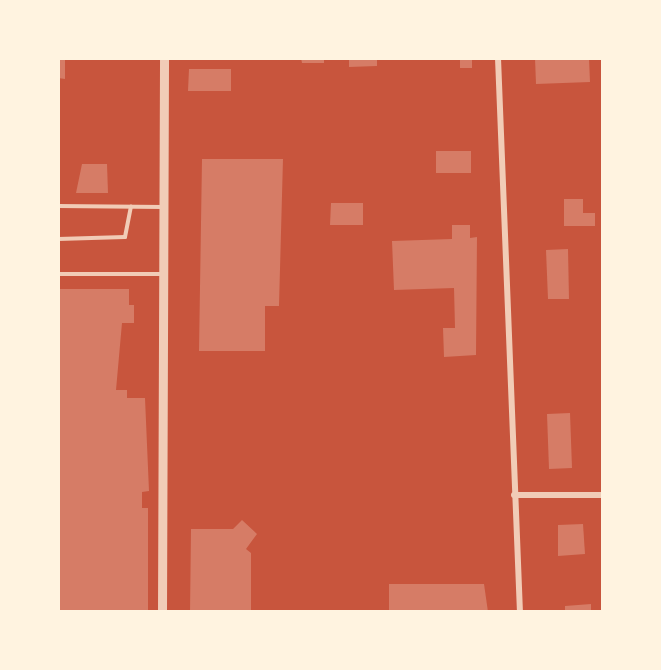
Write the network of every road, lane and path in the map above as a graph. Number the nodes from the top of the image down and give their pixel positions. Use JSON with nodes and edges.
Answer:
{"nodes":[{"id":1,"x":164,"y":58,"type":"edge"},
{"id":2,"x":498,"y":58,"type":"edge"},
{"id":3,"x":58,"y":206,"type":"edge"},
{"id":4,"x":131,"y":207,"type":"junction"},
{"id":5,"x":164,"y":207,"type":"junction"},
{"id":6,"x":58,"y":239,"type":"edge"},
{"id":7,"x":58,"y":274,"type":"edge"},
{"id":8,"x":164,"y":274,"type":"junction"},
{"id":9,"x":513,"y":495,"type":"junction"},
{"id":10,"x":603,"y":495,"type":"edge"},
{"id":11,"x":162,"y":612,"type":"edge"},
{"id":12,"x":520,"y":612,"type":"edge"}],
"edges":[{"from":1,"to":5,"type":"street"},
{"from":2,"to":9,"type":"street"},
{"from":3,"to":4,"type":"lane"},
{"from":4,"to":5,"type":"lane"},
{"from":4,"to":6,"type":"lane"},
{"from":5,"to":8,"type":"street"},
{"from":7,"to":8,"type":"lane"},
{"from":8,"to":11,"type":"street"},
{"from":9,"to":10,"type":"street"},
{"from":9,"to":12,"type":"street"}]}
